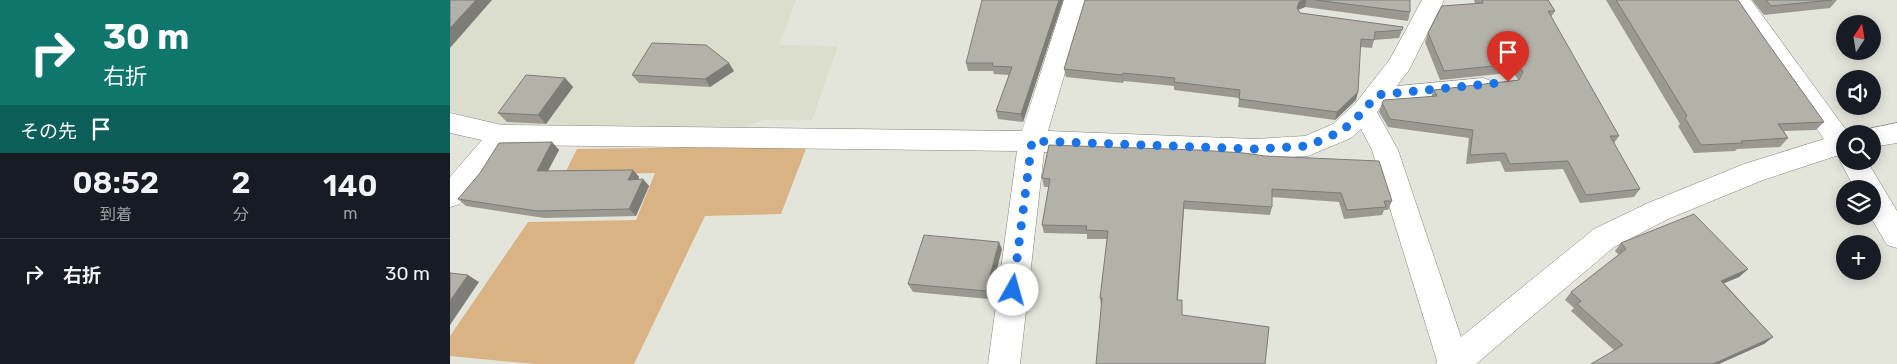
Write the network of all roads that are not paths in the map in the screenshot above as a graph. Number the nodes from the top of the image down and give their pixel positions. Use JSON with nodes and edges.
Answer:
{"nodes":[{"id":1,"x":1075,"y":0,"type":"edge"},
{"id":2,"x":1433,"y":0,"type":"edge"},
{"id":3,"x":1739,"y":0,"type":"edge"},
{"id":4,"x":1498,"y":83,"type":"edge"},
{"id":5,"x":1370,"y":103,"type":"junction"},
{"id":6,"x":450,"y":123,"type":"edge"},
{"id":7,"x":1897,"y":133,"type":"edge"},
{"id":8,"x":502,"y":135,"type":"junction"},
{"id":9,"x":1836,"y":135,"type":"edge"},
{"id":10,"x":1881,"y":136,"type":"edge"},
{"id":11,"x":1032,"y":141,"type":"junction"},
{"id":12,"x":1836,"y":152,"type":"edge"},
{"id":13,"x":450,"y":196,"type":"edge"},
{"id":14,"x":1881,"y":210,"type":"edge"},
{"id":15,"x":1897,"y":236,"type":"edge"},
{"id":16,"x":1453,"y":363,"type":"edge"},
{"id":17,"x":1004,"y":364,"type":"edge"}],
"edges":[{"from":1,"to":11,"type":"street"},
{"from":2,"to":5,"type":"street"},
{"from":3,"to":9,"type":"street"},
{"from":4,"to":5,"type":"lane"},
{"from":5,"to":11,"type":"street"},
{"from":5,"to":16,"type":"street"},
{"from":6,"to":8,"type":"street"},
{"from":7,"to":10,"type":"street"},
{"from":8,"to":11,"type":"street"},
{"from":8,"to":13,"type":"street"},
{"from":11,"to":17,"type":"street"},
{"from":12,"to":16,"type":"street"},
{"from":14,"to":15,"type":"street"}]}
